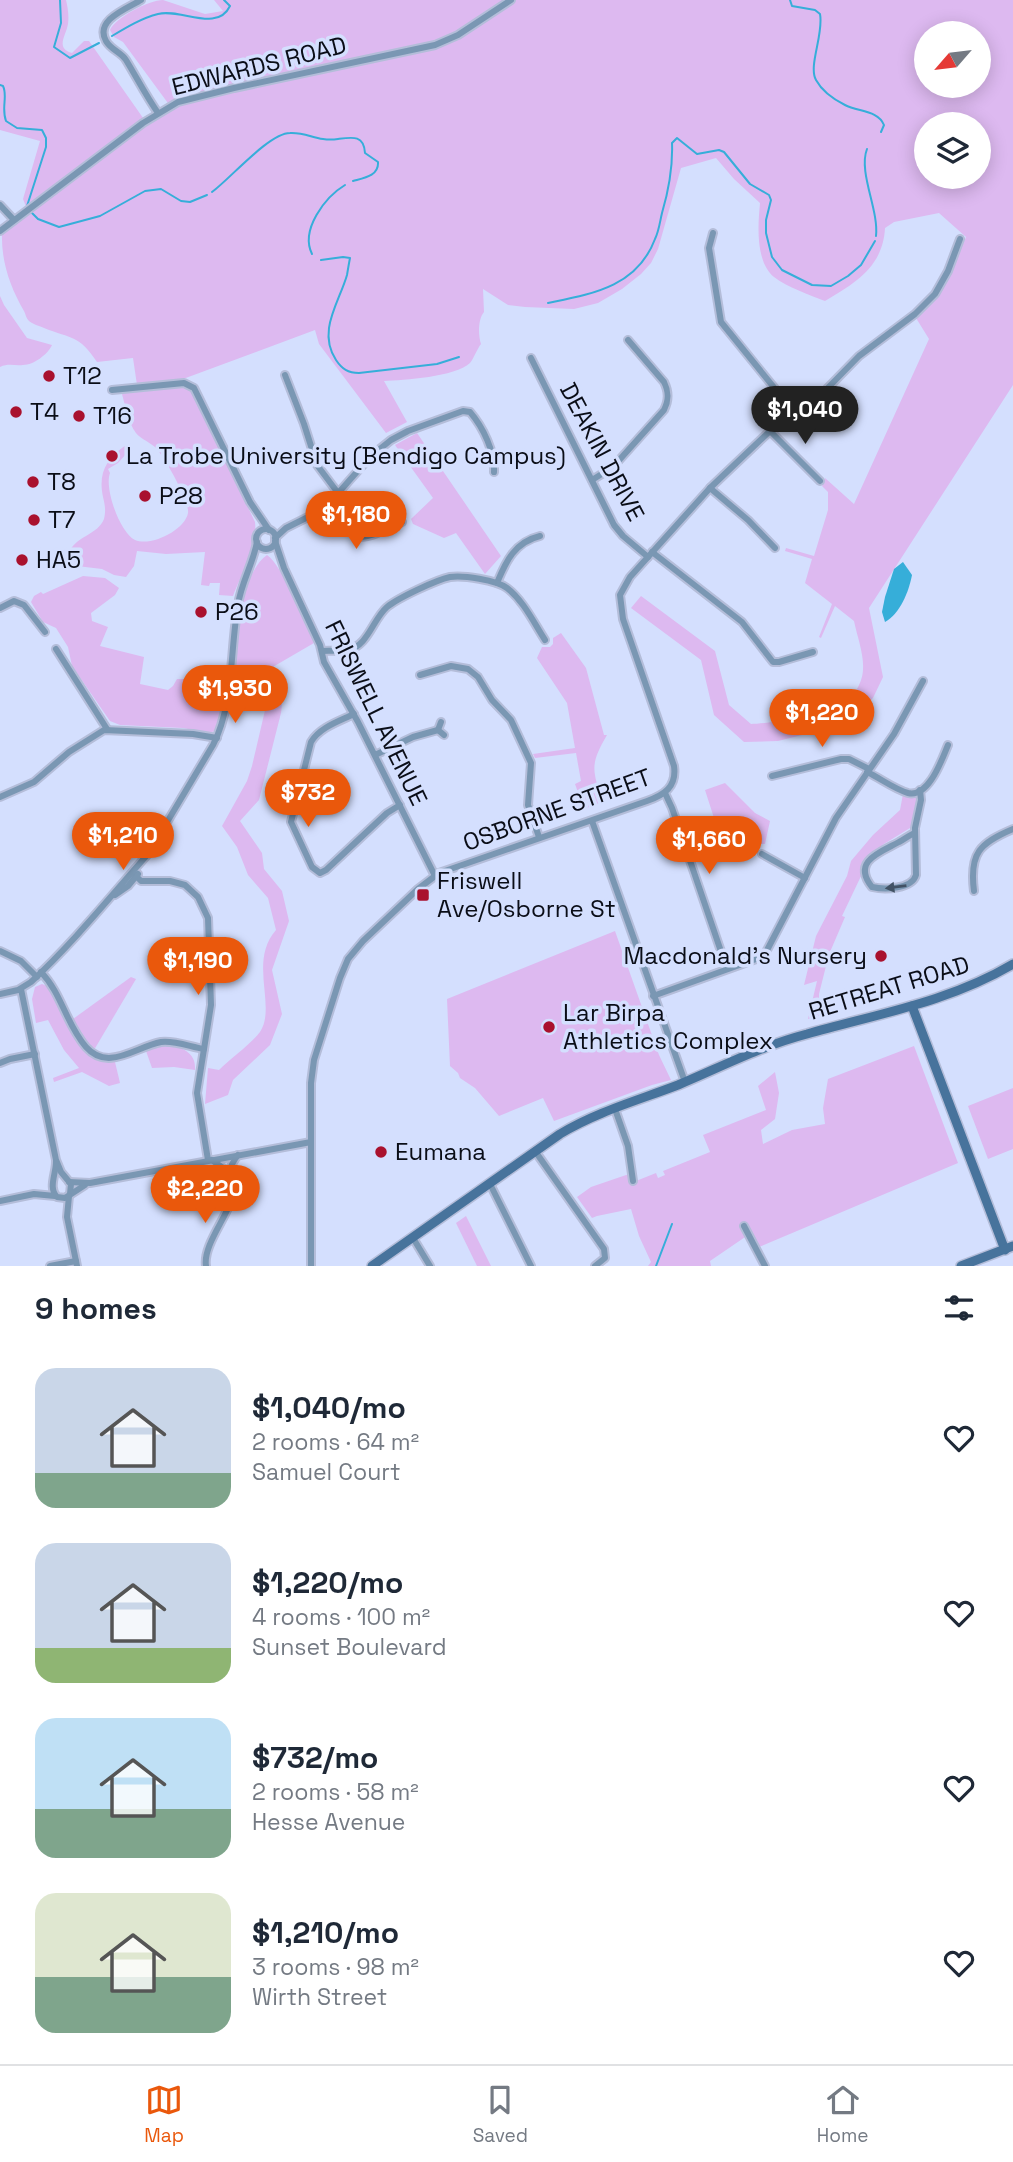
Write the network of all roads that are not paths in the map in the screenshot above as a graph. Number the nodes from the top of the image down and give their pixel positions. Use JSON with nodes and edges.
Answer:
{"nodes":[{"id":1,"x":141,"y":0,"type":"edge"},
{"id":2,"x":511,"y":0,"type":"edge"},
{"id":3,"x":158,"y":113,"type":"junction"},
{"id":4,"x":0,"y":205,"type":"edge"},
{"id":5,"x":14,"y":220,"type":"junction"},
{"id":6,"x":0,"y":231,"type":"edge"},
{"id":7,"x":713,"y":233,"type":"dead end"},
{"id":8,"x":960,"y":239,"type":"dead end"},
{"id":9,"x":628,"y":340,"type":"dead end"},
{"id":10,"x":531,"y":358,"type":"dead end"},
{"id":11,"x":285,"y":375,"type":"dead end"},
{"id":12,"x":112,"y":390,"type":"dead end"},
{"id":13,"x":789,"y":413,"type":"junction"},
{"id":14,"x":770,"y":431,"type":"junction"},
{"id":15,"x":494,"y":472,"type":"dead end"},
{"id":16,"x":592,"y":480,"type":"junction"},
{"id":17,"x":820,"y":481,"type":"dead end"},
{"id":18,"x":710,"y":488,"type":"junction"},
{"id":19,"x":338,"y":493,"type":"junction"},
{"id":20,"x":327,"y":504,"type":"junction"},
{"id":21,"x":256,"y":512,"type":"junction"},
{"id":22,"x":402,"y":522,"type":"dead end"},
{"id":23,"x":286,"y":528,"type":"junction"},
{"id":24,"x":270,"y":530,"type":"junction"},
{"id":25,"x":540,"y":536,"type":"dead end"},
{"id":26,"x":258,"y":538,"type":"junction"},
{"id":27,"x":275,"y":540,"type":"junction"},
{"id":28,"x":775,"y":548,"type":"dead end"},
{"id":29,"x":267,"y":550,"type":"junction"},
{"id":30,"x":650,"y":554,"type":"junction"},
{"id":31,"x":250,"y":568,"type":"junction"},
{"id":32,"x":284,"y":568,"type":"junction"},
{"id":33,"x":497,"y":583,"type":"junction"},
{"id":34,"x":0,"y":608,"type":"edge"},
{"id":35,"x":45,"y":632,"type":"dead end"},
{"id":36,"x":545,"y":640,"type":"dead end"},
{"id":37,"x":56,"y":649,"type":"dead end"},
{"id":38,"x":322,"y":651,"type":"junction"},
{"id":39,"x":813,"y":652,"type":"dead end"},
{"id":40,"x":775,"y":663,"type":"junction"},
{"id":41,"x":770,"y":671,"type":"dead end"},
{"id":42,"x":420,"y":675,"type":"dead end"},
{"id":43,"x":923,"y":681,"type":"dead end"},
{"id":44,"x":354,"y":714,"type":"junction"},
{"id":45,"x":441,"y":722,"type":"dead end"},
{"id":46,"x":107,"y":729,"type":"junction"},
{"id":47,"x":217,"y":738,"type":"junction"},
{"id":48,"x":948,"y":745,"type":"dead end"},
{"id":49,"x":375,"y":755,"type":"junction"},
{"id":50,"x":868,"y":770,"type":"junction"},
{"id":51,"x":772,"y":776,"type":"dead end"},
{"id":52,"x":920,"y":790,"type":"junction"},
{"id":53,"x":664,"y":793,"type":"junction"},
{"id":54,"x":0,"y":797,"type":"edge"},
{"id":55,"x":400,"y":805,"type":"junction"},
{"id":56,"x":95,"y":818,"type":"dead end"},
{"id":57,"x":592,"y":821,"type":"junction"},
{"id":58,"x":1013,"y":829,"type":"edge"},
{"id":59,"x":915,"y":833,"type":"junction"},
{"id":60,"x":539,"y":837,"type":"junction"},
{"id":61,"x":148,"y":854,"type":"junction"},
{"id":62,"x":762,"y":854,"type":"dead end"},
{"id":63,"x":134,"y":876,"type":"junction"},
{"id":64,"x":435,"y":876,"type":"junction"},
{"id":65,"x":805,"y":878,"type":"junction"},
{"id":66,"x":974,"y":891,"type":"dead end"},
{"id":67,"x":0,"y":951,"type":"edge"},
{"id":68,"x":1013,"y":964,"type":"edge"},
{"id":69,"x":727,"y":969,"type":"junction"},
{"id":70,"x":39,"y":974,"type":"junction"},
{"id":71,"x":21,"y":989,"type":"junction"},
{"id":72,"x":0,"y":994,"type":"edge"},
{"id":73,"x":653,"y":996,"type":"junction"},
{"id":74,"x":912,"y":1006,"type":"junction"},
{"id":75,"x":204,"y":1049,"type":"junction"},
{"id":76,"x":35,"y":1054,"type":"junction"},
{"id":77,"x":0,"y":1063,"type":"edge"},
{"id":78,"x":685,"y":1082,"type":"junction"},
{"id":79,"x":615,"y":1109,"type":"junction"},
{"id":80,"x":311,"y":1142,"type":"junction"},
{"id":81,"x":535,"y":1151,"type":"junction"},
{"id":82,"x":238,"y":1155,"type":"junction"},
{"id":83,"x":56,"y":1160,"type":"junction"},
{"id":84,"x":210,"y":1160,"type":"junction"},
{"id":85,"x":229,"y":1180,"type":"junction"},
{"id":86,"x":68,"y":1181,"type":"junction"},
{"id":87,"x":633,"y":1181,"type":"dead end"},
{"id":88,"x":54,"y":1183,"type":"junction"},
{"id":89,"x":90,"y":1183,"type":"junction"},
{"id":90,"x":490,"y":1184,"type":"junction"},
{"id":91,"x":34,"y":1194,"type":"junction"},
{"id":92,"x":70,"y":1194,"type":"junction"},
{"id":93,"x":56,"y":1197,"type":"junction"},
{"id":94,"x":0,"y":1201,"type":"edge"},
{"id":95,"x":67,"y":1217,"type":"junction"},
{"id":96,"x":744,"y":1226,"type":"dead end"},
{"id":97,"x":413,"y":1238,"type":"junction"},
{"id":98,"x":1009,"y":1248,"type":"edge"},
{"id":99,"x":77,"y":1264,"type":"edge"},
{"id":100,"x":312,"y":1264,"type":"edge"},
{"id":101,"x":973,"y":1264,"type":"edge"},
{"id":102,"x":50,"y":1266,"type":"edge"},
{"id":103,"x":206,"y":1266,"type":"edge"},
{"id":104,"x":372,"y":1266,"type":"edge"},
{"id":105,"x":430,"y":1266,"type":"edge"},
{"id":106,"x":531,"y":1266,"type":"edge"},
{"id":107,"x":595,"y":1266,"type":"edge"},
{"id":108,"x":765,"y":1266,"type":"edge"},
{"id":109,"x":961,"y":1266,"type":"edge"}],
"edges":[{"from":1,"to":3,"type":"street"},
{"from":2,"to":3,"type":"street","name":"EDWARDS ROAD"},
{"from":3,"to":5,"type":"street","name":"EDWARDS ROAD"},
{"from":4,"to":5,"type":"street"},
{"from":5,"to":6,"type":"street","name":"EDWARDS ROAD"},
{"from":7,"to":13,"type":"street"},
{"from":8,"to":13,"type":"street","name":"OSBORNE STREET"},
{"from":9,"to":16,"type":"street"},
{"from":10,"to":16,"type":"street","name":"DEAKIN DRIVE"},
{"from":11,"to":19,"type":"street"},
{"from":12,"to":21,"type":"street"},
{"from":13,"to":14,"type":"street","name":"OSBORNE STREET"},
{"from":14,"to":17,"type":"street"},
{"from":14,"to":18,"type":"street","name":"OSBORNE STREET"},
{"from":15,"to":19,"type":"street"},
{"from":16,"to":30,"type":"street","name":"DEAKIN DRIVE"},
{"from":18,"to":28,"type":"street"},
{"from":18,"to":30,"type":"street","name":"OSBORNE STREET"},
{"from":19,"to":20,"type":"street"},
{"from":20,"to":22,"type":"street"},
{"from":20,"to":23,"type":"street"},
{"from":21,"to":24,"type":"street"},
{"from":21,"to":26,"type":"street"},
{"from":23,"to":24,"type":"street"},
{"from":23,"to":27,"type":"street"},
{"from":24,"to":26,"type":"street"},
{"from":24,"to":27,"type":"street"},
{"from":25,"to":33,"type":"street"},
{"from":26,"to":29,"type":"street"},
{"from":26,"to":31,"type":"street"},
{"from":27,"to":29,"type":"street"},
{"from":27,"to":32,"type":"street","name":"FRISWELL AVENUE"},
{"from":29,"to":31,"type":"street"},
{"from":29,"to":32,"type":"street","name":"FRISWELL AVENUE"},
{"from":30,"to":40,"type":"street","name":"DEAKIN DRIVE"},
{"from":30,"to":53,"type":"street","name":"OSBORNE STREET"},
{"from":31,"to":47,"type":"street"},
{"from":32,"to":38,"type":"street","name":"FRISWELL AVENUE"},
{"from":33,"to":36,"type":"street"},
{"from":33,"to":38,"type":"street"},
{"from":34,"to":35,"type":"street"},
{"from":37,"to":46,"type":"street"},
{"from":38,"to":44,"type":"street","name":"FRISWELL AVENUE"},
{"from":39,"to":40,"type":"street"},
{"from":40,"to":41,"type":"street"},
{"from":42,"to":60,"type":"street"},
{"from":43,"to":50,"type":"street"},
{"from":44,"to":49,"type":"street","name":"FRISWELL AVENUE"},
{"from":44,"to":55,"type":"street"},
{"from":45,"to":49,"type":"street"},
{"from":46,"to":47,"type":"street"},
{"from":46,"to":54,"type":"street"},
{"from":47,"to":61,"type":"street"},
{"from":48,"to":52,"type":"street"},
{"from":49,"to":55,"type":"street","name":"FRISWELL AVENUE"},
{"from":50,"to":51,"type":"street"},
{"from":50,"to":52,"type":"street"},
{"from":50,"to":65,"type":"street"},
{"from":52,"to":59,"type":"street"},
{"from":53,"to":57,"type":"street","name":"OSBORNE STREET"},
{"from":53,"to":69,"type":"street"},
{"from":55,"to":64,"type":"street","name":"FRISWELL AVENUE"},
{"from":56,"to":61,"type":"street"},
{"from":57,"to":60,"type":"street","name":"OSBORNE STREET"},
{"from":57,"to":73,"type":"street"},
{"from":58,"to":66,"type":"street"},
{"from":59,"to":59,"type":"street","one_way":true},
{"from":60,"to":64,"type":"street","name":"OSBORNE STREET"},
{"from":61,"to":63,"type":"street"},
{"from":62,"to":65,"type":"street"},
{"from":63,"to":70,"type":"street"},
{"from":63,"to":75,"type":"street"},
{"from":64,"to":80,"type":"street","name":"OSBORNE STREET"},
{"from":65,"to":69,"type":"street"},
{"from":67,"to":70,"type":"street"},
{"from":68,"to":74,"type":"street","name":"RETREAT ROAD"},
{"from":69,"to":73,"type":"street"},
{"from":70,"to":71,"type":"street"},
{"from":70,"to":75,"type":"street"},
{"from":71,"to":72,"type":"street"},
{"from":71,"to":76,"type":"street"},
{"from":73,"to":78,"type":"street"},
{"from":74,"to":78,"type":"street","name":"RETREAT ROAD"},
{"from":74,"to":98,"type":"street"},
{"from":75,"to":84,"type":"street"},
{"from":76,"to":77,"type":"street"},
{"from":76,"to":83,"type":"street"},
{"from":78,"to":79,"type":"street","name":"RETREAT ROAD"},
{"from":79,"to":81,"type":"street","name":"RETREAT ROAD"},
{"from":79,"to":87,"type":"street"},
{"from":80,"to":82,"type":"street"},
{"from":80,"to":100,"type":"street","name":"OSBORNE STREET"},
{"from":81,"to":90,"type":"street","name":"RETREAT ROAD"},
{"from":81,"to":107,"type":"street"},
{"from":82,"to":84,"type":"street"},
{"from":82,"to":85,"type":"street"},
{"from":83,"to":86,"type":"street"},
{"from":83,"to":88,"type":"street"},
{"from":84,"to":85,"type":"street"},
{"from":84,"to":89,"type":"street"},
{"from":85,"to":103,"type":"street"},
{"from":86,"to":88,"type":"street"},
{"from":86,"to":89,"type":"street"},
{"from":86,"to":92,"type":"street"},
{"from":88,"to":91,"type":"street"},
{"from":88,"to":93,"type":"street"},
{"from":89,"to":92,"type":"street"},
{"from":90,"to":97,"type":"street","name":"RETREAT ROAD"},
{"from":90,"to":106,"type":"street"},
{"from":91,"to":93,"type":"street"},
{"from":91,"to":94,"type":"street"},
{"from":92,"to":93,"type":"street"},
{"from":92,"to":95,"type":"street"},
{"from":93,"to":95,"type":"street"},
{"from":95,"to":99,"type":"street"},
{"from":96,"to":108,"type":"street"},
{"from":97,"to":104,"type":"street","name":"RETREAT ROAD"},
{"from":97,"to":105,"type":"street"},
{"from":98,"to":101,"type":"street"},
{"from":99,"to":102,"type":"street"},
{"from":101,"to":109,"type":"street"}]}
